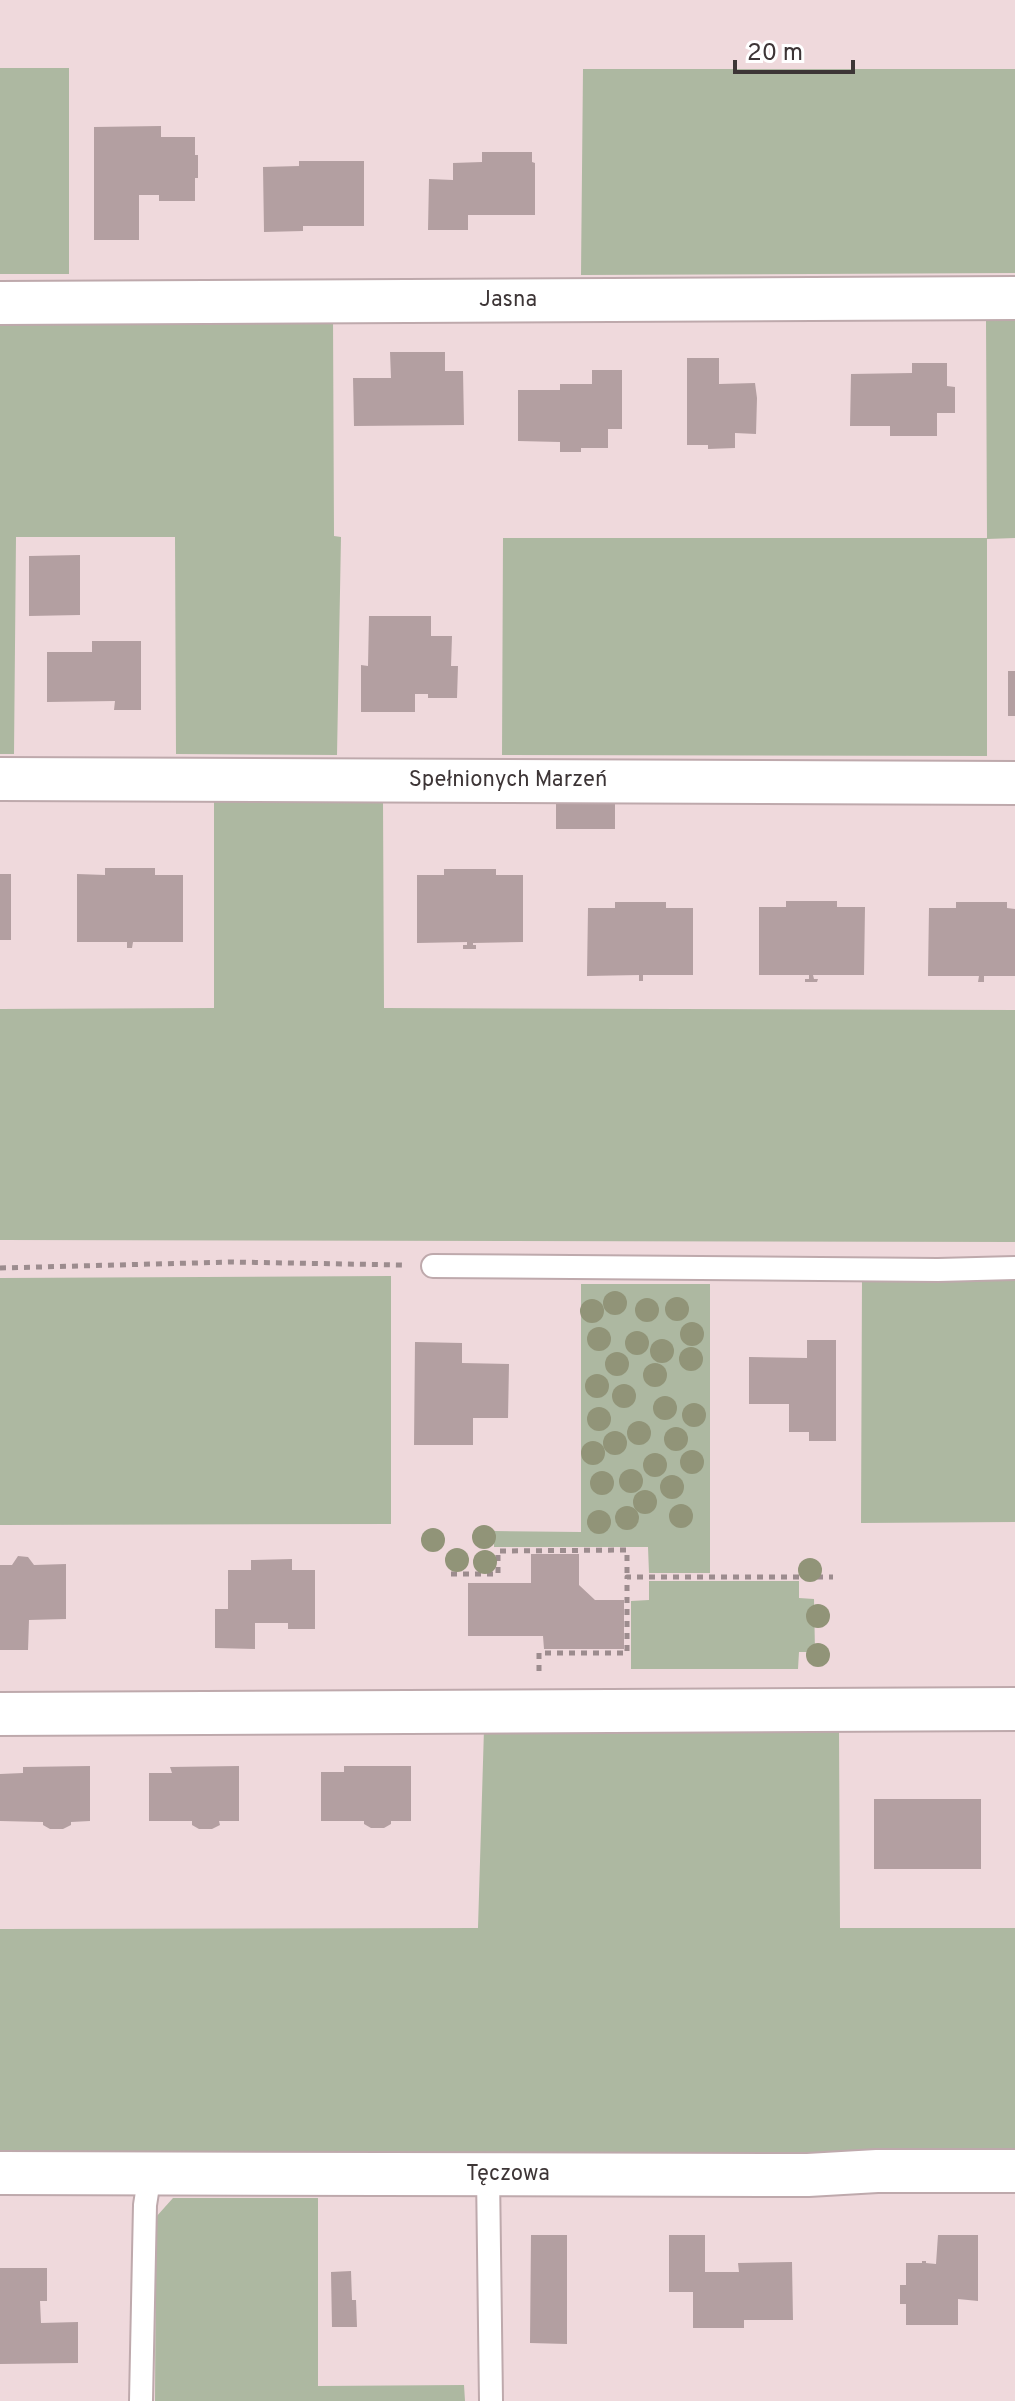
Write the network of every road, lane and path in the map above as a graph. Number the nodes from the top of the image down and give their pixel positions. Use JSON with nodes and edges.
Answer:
{"nodes":[{"id":1,"x":1015,"y":298,"type":"edge"},
{"id":2,"x":0,"y":303,"type":"edge"},
{"id":3,"x":0,"y":779,"type":"edge"},
{"id":4,"x":1015,"y":783,"type":"edge"},
{"id":5,"x":433,"y":1266,"type":"joint"},
{"id":6,"x":0,"y":1268,"type":"edge"},
{"id":7,"x":1015,"y":1268,"type":"edge"},
{"id":8,"x":451,"y":1574,"type":"dead end"},
{"id":9,"x":627,"y":1577,"type":"junction"},
{"id":10,"x":833,"y":1577,"type":"dead end"},
{"id":11,"x":539,"y":1683,"type":"dead end"},
{"id":12,"x":1015,"y":1709,"type":"edge"},
{"id":13,"x":0,"y":1714,"type":"edge"},
{"id":14,"x":1015,"y":2171,"type":"edge"},
{"id":15,"x":0,"y":2173,"type":"edge"},
{"id":16,"x":150,"y":2173,"type":"junction"},
{"id":17,"x":488,"y":2174,"type":"junction"},
{"id":18,"x":141,"y":2401,"type":"edge"},
{"id":19,"x":491,"y":2401,"type":"edge"}],
"edges":[{"from":1,"to":2,"type":"street","name":"Jasna"},
{"from":3,"to":4,"type":"street","name":"Spełnionych Marzeń"},
{"from":5,"to":6,"type":"path"},
{"from":5,"to":7,"type":"lane"},
{"from":8,"to":9,"type":"path"},
{"from":9,"to":10,"type":"path"},
{"from":9,"to":11,"type":"path"},
{"from":12,"to":13,"type":"street"},
{"from":14,"to":17,"type":"street","name":"Tęczowa"},
{"from":15,"to":16,"type":"street","name":"Tęczowa"},
{"from":16,"to":17,"type":"street","name":"Tęczowa"},
{"from":16,"to":18,"type":"lane"},
{"from":17,"to":19,"type":"lane"}]}
